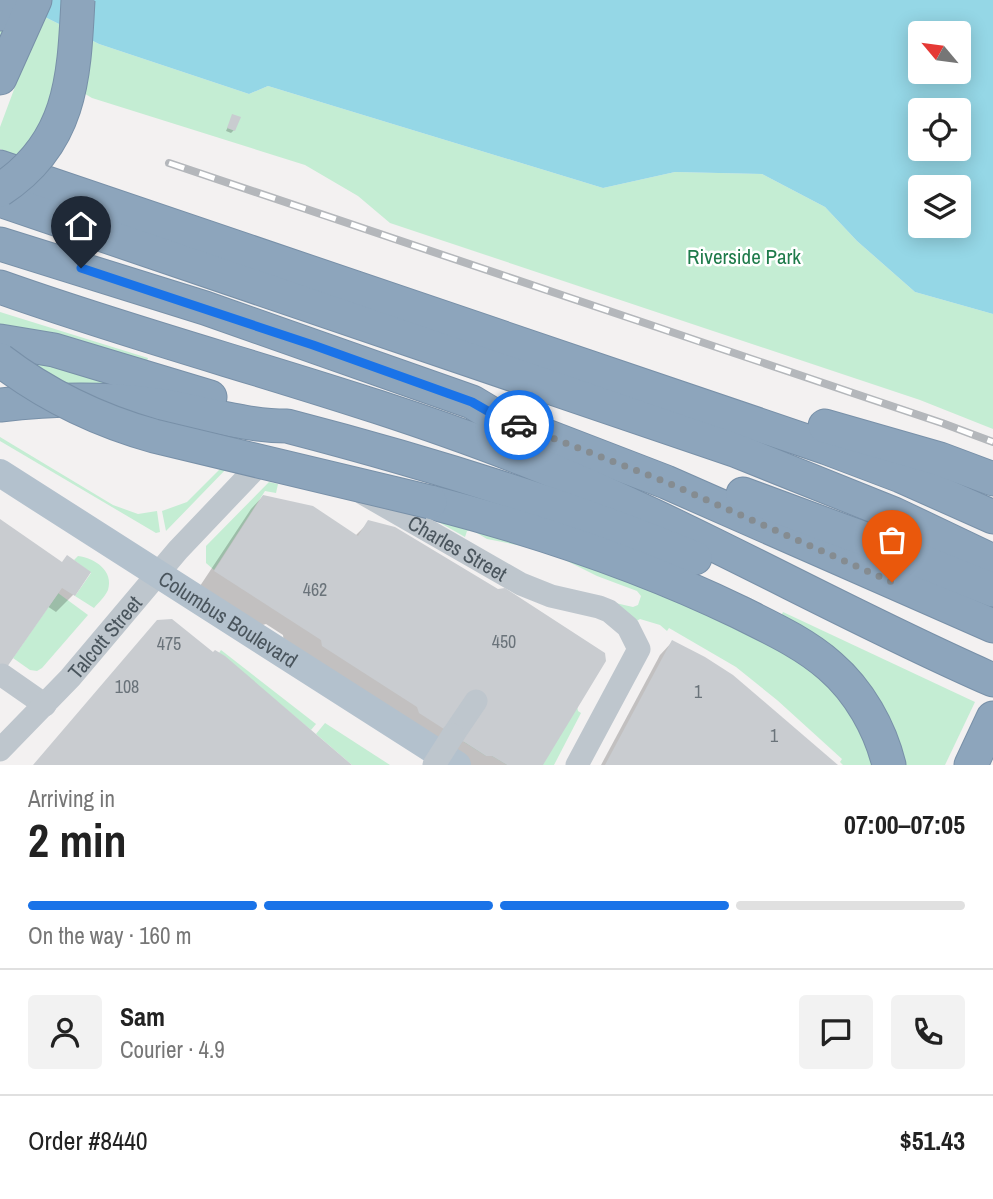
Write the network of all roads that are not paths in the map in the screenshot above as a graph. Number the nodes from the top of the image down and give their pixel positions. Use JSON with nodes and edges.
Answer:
{"nodes":[{"id":1,"x":8,"y":0,"type":"edge"},
{"id":2,"x":35,"y":0,"type":"edge"},
{"id":3,"x":78,"y":0,"type":"edge"},
{"id":4,"x":0,"y":14,"type":"edge"},
{"id":5,"x":4,"y":69,"type":"edge"},
{"id":6,"x":0,"y":166,"type":"edge"},
{"id":7,"x":0,"y":190,"type":"edge"},
{"id":8,"x":0,"y":200,"type":"edge"},
{"id":9,"x":0,"y":244,"type":"edge"},
{"id":10,"x":0,"y":288,"type":"edge"},
{"id":11,"x":0,"y":341,"type":"edge"},
{"id":12,"x":0,"y":360,"type":"edge"},
{"id":13,"x":685,"y":399,"type":"junction"},
{"id":14,"x":472,"y":402,"type":"junction"},
{"id":15,"x":0,"y":405,"type":"edge"},
{"id":16,"x":287,"y":426,"type":"junction"},
{"id":17,"x":265,"y":461,"type":"joint"},
{"id":18,"x":0,"y":472,"type":"edge"},
{"id":19,"x":993,"y":479,"type":"edge"},
{"id":20,"x":993,"y":517,"type":"edge"},
{"id":21,"x":993,"y":561,"type":"edge"},
{"id":22,"x":159,"y":574,"type":"junction"},
{"id":23,"x":993,"y":590,"type":"edge"},
{"id":24,"x":993,"y":626,"type":"edge"},
{"id":25,"x":939,"y":655,"type":"junction"},
{"id":26,"x":2,"y":675,"type":"dead end"},
{"id":27,"x":993,"y":680,"type":"edge"},
{"id":28,"x":476,"y":701,"type":"dead end"},
{"id":29,"x":45,"y":705,"type":"junction"},
{"id":30,"x":0,"y":750,"type":"edge"},
{"id":31,"x":434,"y":765,"type":"edge"},
{"id":32,"x":457,"y":765,"type":"edge"},
{"id":33,"x":577,"y":765,"type":"edge"},
{"id":34,"x":889,"y":765,"type":"edge"}],
"edges":[{"from":1,"to":4,"type":"highway"},
{"from":2,"to":5,"type":"highway"},
{"from":3,"to":7,"type":"highway","bridge":true},
{"from":6,"to":13,"type":"highway"},
{"from":8,"to":21,"type":"highway"},
{"from":9,"to":14,"type":"highway"},
{"from":10,"to":25,"type":"highway"},
{"from":11,"to":16,"type":"highway"},
{"from":12,"to":34,"type":"highway","bridge":true},
{"from":13,"to":19,"type":"highway"},
{"from":13,"to":20,"type":"highway"},
{"from":14,"to":23,"type":"highway"},
{"from":14,"to":24,"type":"highway"},
{"from":15,"to":16,"type":"highway","bridge":true},
{"from":16,"to":25,"type":"highway"},
{"from":17,"to":22,"type":"street","name":"Talcott Street"},
{"from":17,"to":33,"type":"street","name":"Charles Street"},
{"from":18,"to":22,"type":"main road","name":"Columbus Boulevard"},
{"from":22,"to":29,"type":"street","name":"Talcott Street"},
{"from":22,"to":32,"type":"main road","name":"Columbus Boulevard"},
{"from":25,"to":27,"type":"highway"},
{"from":26,"to":29,"type":"street"},
{"from":28,"to":31,"type":"street","bridge":true},
{"from":29,"to":30,"type":"street","name":"Talcott Street"}]}
